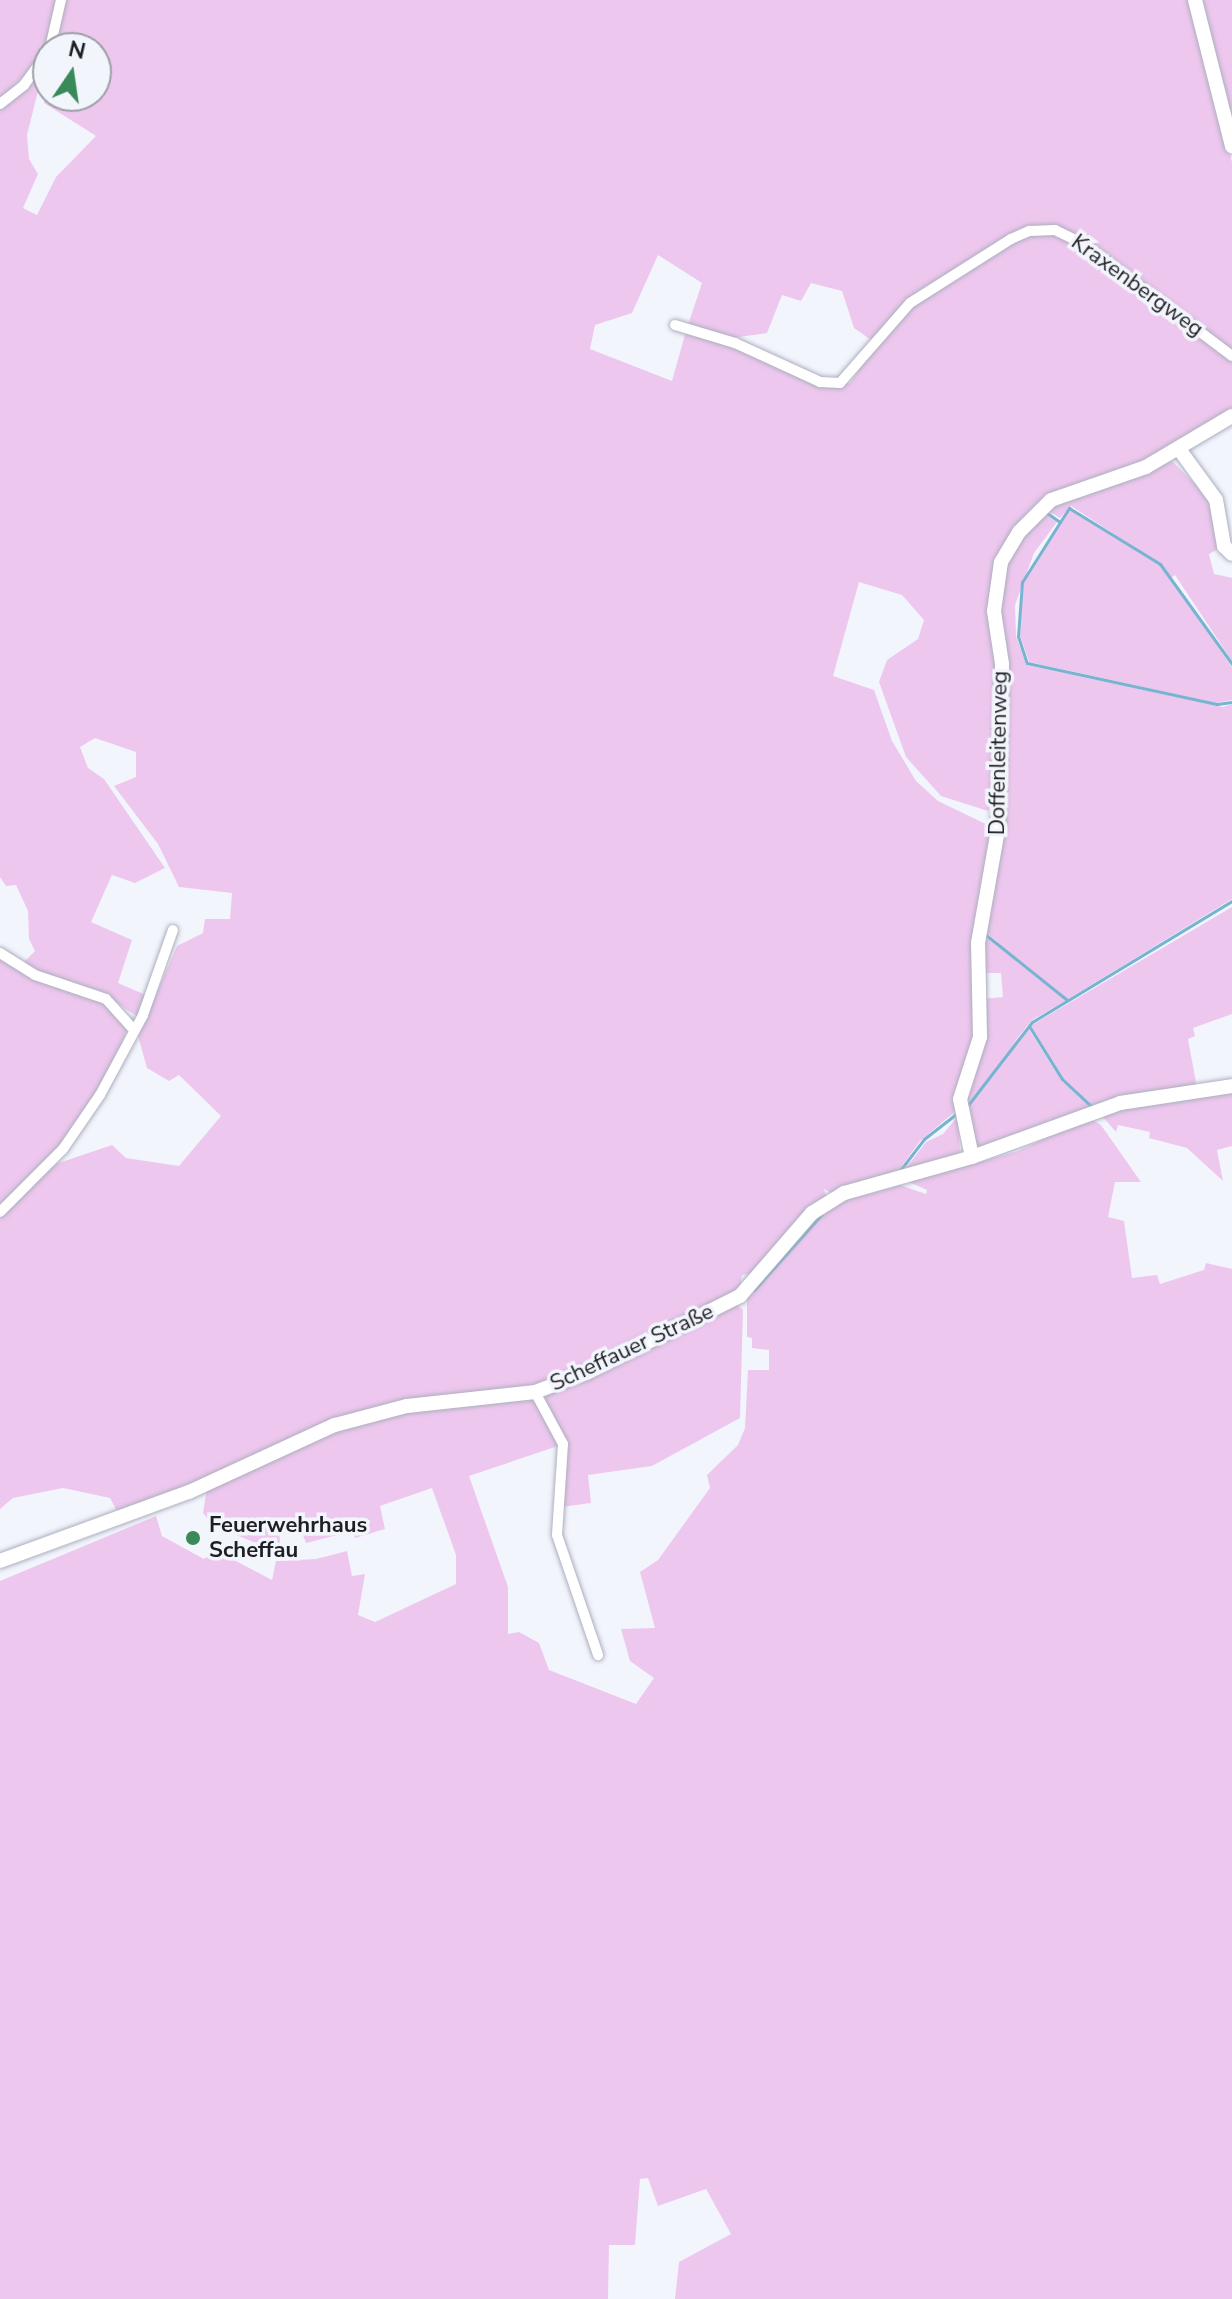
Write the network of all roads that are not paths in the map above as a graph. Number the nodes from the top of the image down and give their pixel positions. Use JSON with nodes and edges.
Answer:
{"nodes":[{"id":1,"x":61,"y":0,"type":"edge"},
{"id":2,"x":1195,"y":0,"type":"edge"},
{"id":3,"x":53,"y":32,"type":"edge"},
{"id":4,"x":32,"y":74,"type":"edge"},
{"id":5,"x":0,"y":104,"type":"edge"},
{"id":6,"x":1232,"y":146,"type":"edge"},
{"id":7,"x":675,"y":325,"type":"dead end"},
{"id":8,"x":1232,"y":356,"type":"edge"},
{"id":9,"x":1232,"y":416,"type":"edge"},
{"id":10,"x":1179,"y":449,"type":"junction"},
{"id":11,"x":1232,"y":554,"type":"edge"},
{"id":12,"x":173,"y":930,"type":"dead end"},
{"id":13,"x":0,"y":953,"type":"edge"},
{"id":14,"x":134,"y":1030,"type":"junction"},
{"id":15,"x":1232,"y":1086,"type":"edge"},
{"id":16,"x":972,"y":1157,"type":"junction"},
{"id":17,"x":0,"y":1212,"type":"edge"},
{"id":18,"x":535,"y":1392,"type":"junction"},
{"id":19,"x":0,"y":1561,"type":"edge"},
{"id":20,"x":598,"y":1655,"type":"dead end"}],
"edges":[{"from":1,"to":3,"type":"street"},
{"from":2,"to":6,"type":"street"},
{"from":4,"to":5,"type":"street"},
{"from":7,"to":8,"type":"street","name":"Kraxenbergweg"},
{"from":9,"to":10,"type":"street","name":"Doffenleitenweg"},
{"from":10,"to":11,"type":"street"},
{"from":10,"to":16,"type":"street","name":"Doffenleitenweg"},
{"from":12,"to":14,"type":"street"},
{"from":13,"to":14,"type":"street"},
{"from":14,"to":17,"type":"street"},
{"from":15,"to":16,"type":"street","name":"Scheffauer Straße"},
{"from":16,"to":18,"type":"street","name":"Scheffauer Straße"},
{"from":18,"to":19,"type":"street","name":"Scheffauer Straße"},
{"from":18,"to":20,"type":"street"}]}
